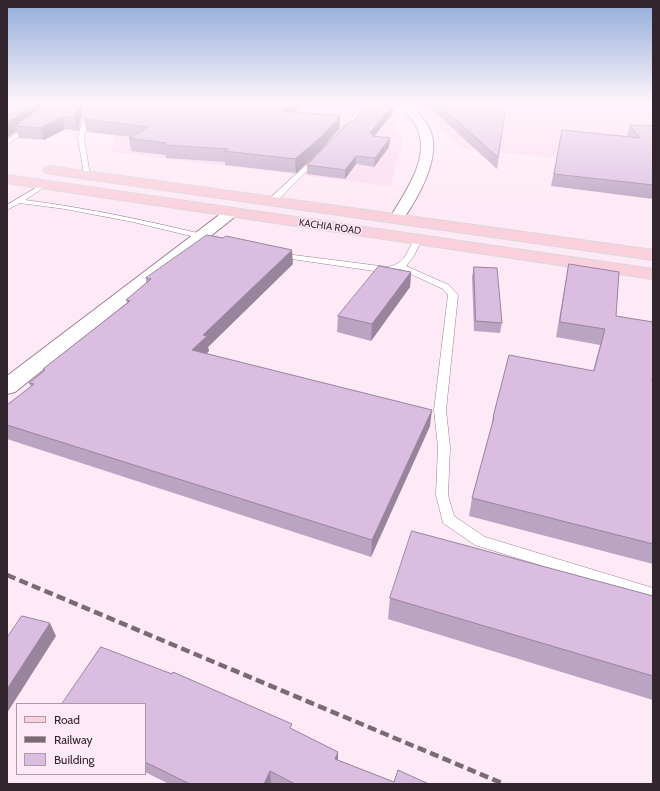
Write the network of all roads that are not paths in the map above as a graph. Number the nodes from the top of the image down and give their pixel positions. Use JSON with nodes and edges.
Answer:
{"nodes":[{"id":1,"x":81,"y":140,"type":"edge"},
{"id":2,"x":427,"y":140,"type":"edge"},
{"id":3,"x":325,"y":151,"type":"edge"},
{"id":4,"x":36,"y":168,"type":"dead end"},
{"id":5,"x":88,"y":175,"type":"junction"},
{"id":6,"x":7,"y":179,"type":"edge"},
{"id":7,"x":44,"y":185,"type":"junction"},
{"id":8,"x":19,"y":200,"type":"junction"},
{"id":9,"x":272,"y":201,"type":"junction"},
{"id":10,"x":7,"y":208,"type":"edge"},
{"id":11,"x":232,"y":212,"type":"junction"},
{"id":12,"x":397,"y":218,"type":"junction"},
{"id":13,"x":208,"y":238,"type":"junction"},
{"id":14,"x":418,"y":240,"type":"junction"},
{"id":15,"x":266,"y":252,"type":"edge"},
{"id":16,"x":653,"y":255,"type":"edge"},
{"id":17,"x":402,"y":267,"type":"junction"},
{"id":18,"x":653,"y":274,"type":"edge"},
{"id":19,"x":7,"y":387,"type":"edge"},
{"id":20,"x":653,"y":594,"type":"edge"}],
"edges":[{"from":1,"to":5,"type":"lane"},
{"from":2,"to":12,"type":"street"},
{"from":3,"to":9,"type":"lane"},
{"from":4,"to":5,"type":"main road","name":"KACHIA ROAD"},
{"from":5,"to":9,"type":"main road","name":"KACHIA ROAD"},
{"from":6,"to":7,"type":"main road","name":"KACHIA ROAD"},
{"from":7,"to":8,"type":"lane"},
{"from":7,"to":11,"type":"main road","name":"KACHIA ROAD"},
{"from":8,"to":10,"type":"lane"},
{"from":8,"to":13,"type":"lane"},
{"from":9,"to":12,"type":"main road","name":"KACHIA ROAD"},
{"from":11,"to":13,"type":"street"},
{"from":11,"to":14,"type":"main road","name":"KACHIA ROAD"},
{"from":12,"to":16,"type":"main road","name":"KACHIA ROAD"},
{"from":13,"to":19,"type":"street"},
{"from":14,"to":17,"type":"lane"},
{"from":14,"to":18,"type":"main road","name":"KACHIA ROAD"},
{"from":15,"to":17,"type":"lane"},
{"from":17,"to":20,"type":"lane"}]}
